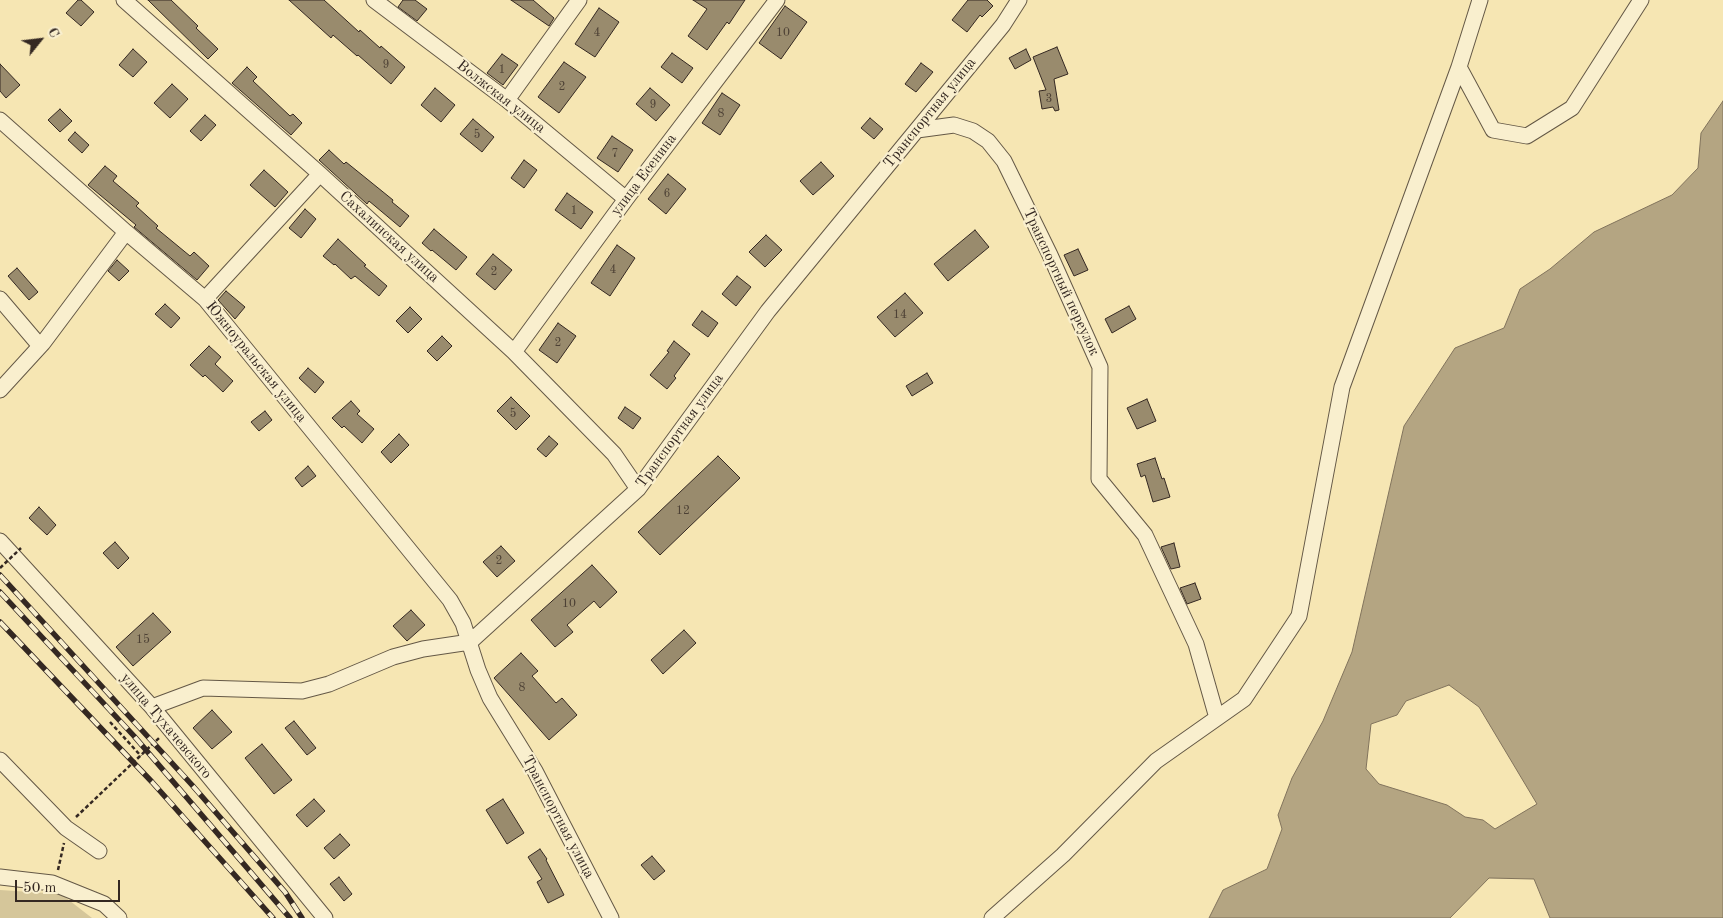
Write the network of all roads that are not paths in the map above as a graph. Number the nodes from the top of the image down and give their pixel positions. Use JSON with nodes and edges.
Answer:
{"nodes":[{"id":1,"x":124,"y":0,"type":"edge"},
{"id":2,"x":375,"y":0,"type":"edge"},
{"id":3,"x":579,"y":0,"type":"edge"},
{"id":4,"x":777,"y":0,"type":"edge"},
{"id":5,"x":1019,"y":0,"type":"edge"},
{"id":6,"x":1480,"y":0,"type":"edge"},
{"id":7,"x":1641,"y":0,"type":"edge"},
{"id":8,"x":1459,"y":67,"type":"junction"},
{"id":9,"x":507,"y":100,"type":"junction"},
{"id":10,"x":0,"y":120,"type":"edge"},
{"id":11,"x":917,"y":130,"type":"junction"},
{"id":12,"x":320,"y":174,"type":"junction"},
{"id":13,"x":626,"y":198,"type":"junction"},
{"id":14,"x":126,"y":232,"type":"junction"},
{"id":15,"x":0,"y":299,"type":"edge"},
{"id":16,"x":205,"y":299,"type":"junction"},
{"id":17,"x":40,"y":346,"type":"junction"},
{"id":18,"x":514,"y":352,"type":"junction"},
{"id":19,"x":0,"y":390,"type":"edge"},
{"id":20,"x":638,"y":489,"type":"junction"},
{"id":21,"x":0,"y":540,"type":"edge"},
{"id":22,"x":470,"y":642,"type":"junction"},
{"id":23,"x":152,"y":707,"type":"junction"},
{"id":24,"x":1217,"y":718,"type":"junction"},
{"id":25,"x":0,"y":760,"type":"edge"},
{"id":26,"x":99,"y":851,"type":"dead end"},
{"id":27,"x":0,"y":877,"type":"edge"},
{"id":28,"x":119,"y":918,"type":"edge"},
{"id":29,"x":325,"y":918,"type":"edge"},
{"id":30,"x":611,"y":918,"type":"edge"},
{"id":31,"x":992,"y":918,"type":"edge"}],
"edges":[{"from":1,"to":12,"type":"street","name":"Сахалинская улица"},
{"from":2,"to":9,"type":"street","name":"Волжская улица"},
{"from":3,"to":9,"type":"street"},
{"from":4,"to":13,"type":"street","name":"улица Есенина"},
{"from":5,"to":11,"type":"street","name":"Транспортная улица"},
{"from":6,"to":8,"type":"street"},
{"from":7,"to":8,"type":"street"},
{"from":8,"to":24,"type":"street"},
{"from":9,"to":13,"type":"street","name":"Волжская улица"},
{"from":10,"to":14,"type":"street","name":"Южноуральская улица"},
{"from":11,"to":20,"type":"street","name":"Транспортная улица"},
{"from":11,"to":24,"type":"street","name":"Транспортный переулок"},
{"from":12,"to":16,"type":"street"},
{"from":12,"to":18,"type":"street","name":"Сахалинская улица"},
{"from":13,"to":18,"type":"street","name":"улица Есенина"},
{"from":14,"to":16,"type":"street","name":"Южноуральская улица"},
{"from":14,"to":17,"type":"street"},
{"from":15,"to":17,"type":"street"},
{"from":16,"to":22,"type":"street","name":"Южноуральская улица"},
{"from":17,"to":19,"type":"street"},
{"from":18,"to":20,"type":"street","name":"Сахалинская улица"},
{"from":20,"to":22,"type":"street","name":"Транспортная улица"},
{"from":21,"to":23,"type":"street","name":"улица Тухачевского"},
{"from":22,"to":23,"type":"street"},
{"from":22,"to":30,"type":"street","name":"Транспортная улица"},
{"from":23,"to":29,"type":"street","name":"улица Тухачевского"},
{"from":24,"to":31,"type":"street"},
{"from":25,"to":26,"type":"street"},
{"from":27,"to":28,"type":"street"}]}
